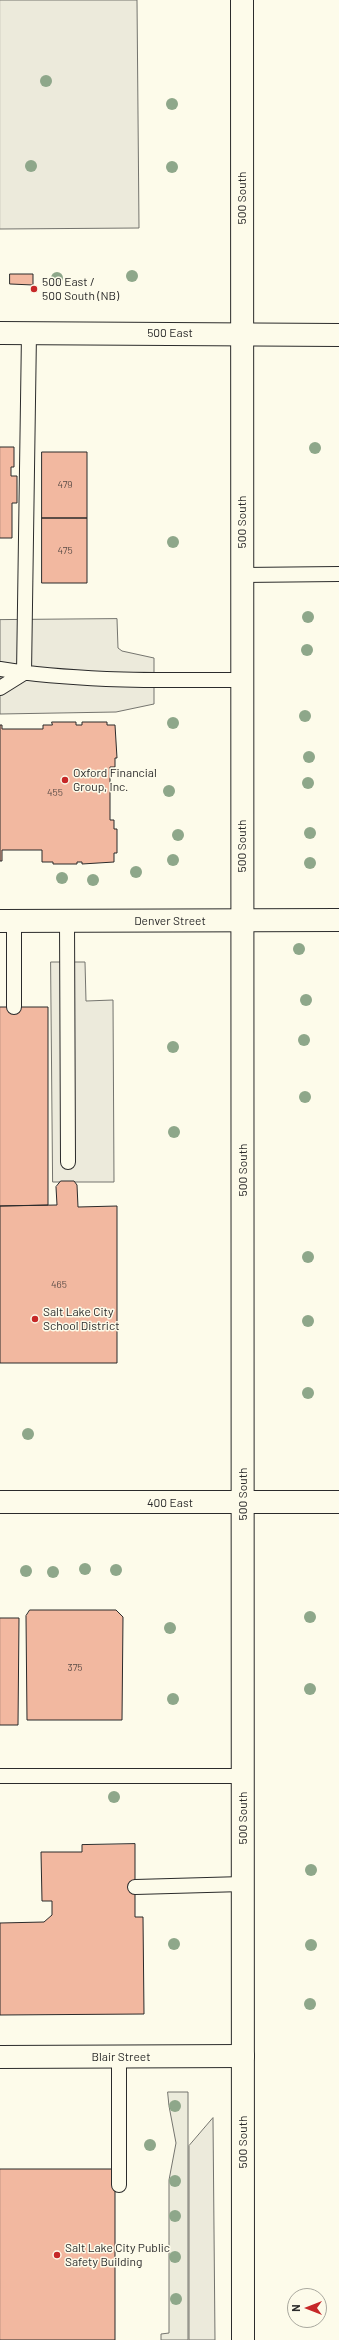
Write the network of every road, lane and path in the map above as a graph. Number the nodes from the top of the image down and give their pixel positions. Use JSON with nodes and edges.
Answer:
{"nodes":[{"id":1,"x":242,"y":0,"type":"edge"},
{"id":2,"x":0,"y":333,"type":"edge"},
{"id":3,"x":29,"y":333,"type":"junction"},
{"id":4,"x":242,"y":333,"type":"junction"},
{"id":5,"x":339,"y":335,"type":"edge"},
{"id":6,"x":339,"y":574,"type":"edge"},
{"id":7,"x":242,"y":575,"type":"junction"},
{"id":8,"x":0,"y":669,"type":"edge"},
{"id":9,"x":24,"y":673,"type":"junction"},
{"id":10,"x":242,"y":680,"type":"junction"},
{"id":11,"x":0,"y":688,"type":"edge"},
{"id":12,"x":339,"y":920,"type":"edge"},
{"id":13,"x":7,"y":921,"type":"edge"},
{"id":14,"x":67,"y":921,"type":"junction"},
{"id":15,"x":242,"y":921,"type":"junction"},
{"id":16,"x":14,"y":1007,"type":"dead end"},
{"id":17,"x":68,"y":1162,"type":"dead end"},
{"id":18,"x":0,"y":1502,"type":"edge"},
{"id":19,"x":339,"y":1502,"type":"edge"},
{"id":20,"x":243,"y":1503,"type":"junction"},
{"id":21,"x":0,"y":1776,"type":"edge"},
{"id":22,"x":243,"y":1776,"type":"junction"},
{"id":23,"x":243,"y":1884,"type":"junction"},
{"id":24,"x":135,"y":1887,"type":"dead end"},
{"id":25,"x":243,"y":2056,"type":"junction"},
{"id":26,"x":0,"y":2057,"type":"edge"},
{"id":27,"x":119,"y":2057,"type":"junction"},
{"id":28,"x":119,"y":2184,"type":"dead end"},
{"id":29,"x":243,"y":2340,"type":"edge"}],
"edges":[{"from":1,"to":4,"type":"main road","name":"500 South"},
{"from":2,"to":3,"type":"main road","name":"500 East"},
{"from":3,"to":4,"type":"main road","name":"500 East"},
{"from":3,"to":9,"type":"lane"},
{"from":4,"to":5,"type":"main road","name":"500 East"},
{"from":4,"to":7,"type":"main road","name":"500 South"},
{"from":6,"to":7,"type":"lane"},
{"from":7,"to":10,"type":"main road","name":"500 South"},
{"from":8,"to":9,"type":"lane"},
{"from":9,"to":10,"type":"lane"},
{"from":9,"to":11,"type":"lane"},
{"from":10,"to":15,"type":"main road","name":"500 South"},
{"from":12,"to":15,"type":"main road","name":"Denver Street"},
{"from":13,"to":14,"type":"main road","name":"Denver Street"},
{"from":13,"to":16,"type":"lane"},
{"from":14,"to":15,"type":"main road","name":"Denver Street"},
{"from":14,"to":17,"type":"lane"},
{"from":15,"to":20,"type":"main road","name":"500 South"},
{"from":18,"to":20,"type":"main road","name":"400 East"},
{"from":19,"to":20,"type":"main road","name":"400 East"},
{"from":20,"to":22,"type":"main road","name":"500 South"},
{"from":21,"to":22,"type":"lane"},
{"from":22,"to":23,"type":"main road","name":"500 South"},
{"from":23,"to":24,"type":"lane"},
{"from":23,"to":25,"type":"main road","name":"500 South"},
{"from":25,"to":27,"type":"main road","name":"Blair Street"},
{"from":25,"to":29,"type":"main road","name":"500 South"},
{"from":26,"to":27,"type":"main road","name":"Blair Street"},
{"from":27,"to":28,"type":"lane"}]}
